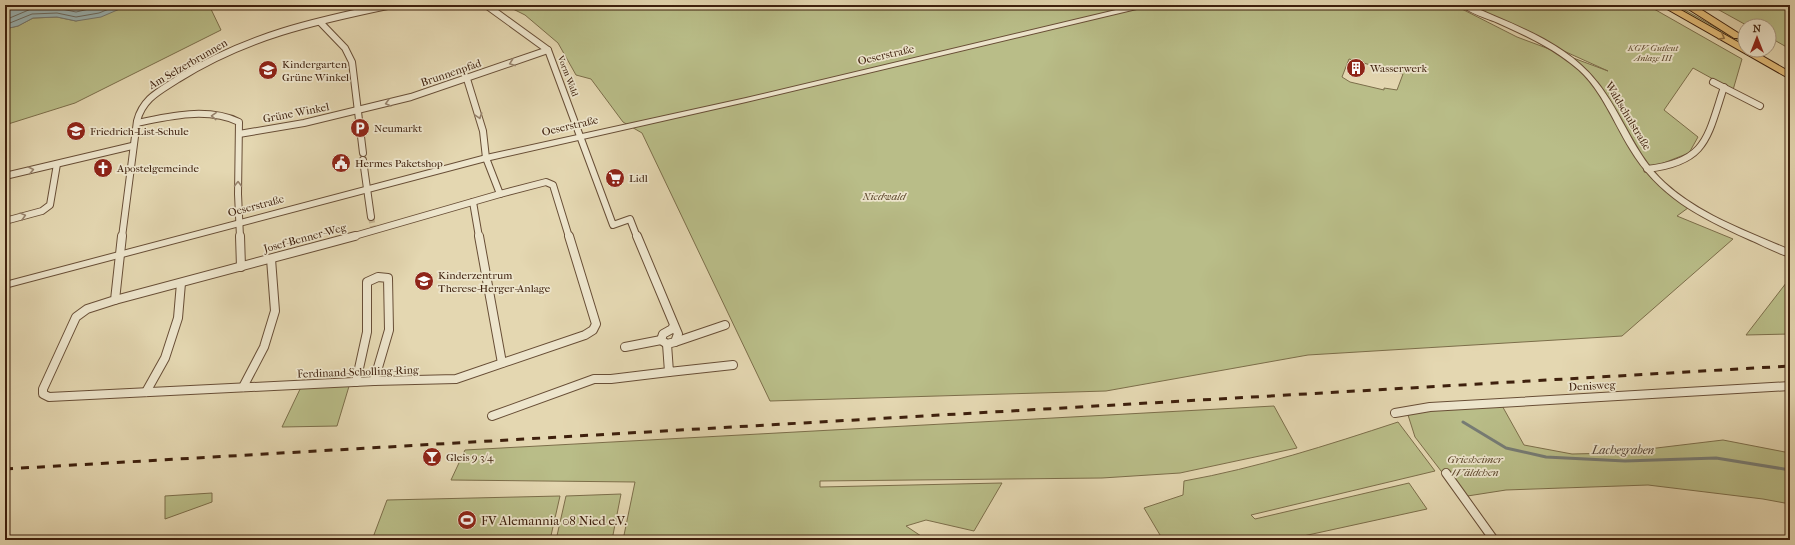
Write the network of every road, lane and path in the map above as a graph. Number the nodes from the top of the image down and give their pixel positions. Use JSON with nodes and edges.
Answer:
{"nodes":[{"id":1,"x":392,"y":5,"type":"edge"},
{"id":2,"x":486,"y":5,"type":"edge"},
{"id":3,"x":1145,"y":5,"type":"edge"},
{"id":4,"x":1463,"y":5,"type":"edge"},
{"id":5,"x":1657,"y":5,"type":"edge"},
{"id":6,"x":1665,"y":5,"type":"edge"},
{"id":7,"x":1682,"y":5,"type":"edge"},
{"id":8,"x":1687,"y":5,"type":"edge"},
{"id":9,"x":1688,"y":18,"type":"junction"},
{"id":10,"x":320,"y":22,"type":"junction"},
{"id":11,"x":1737,"y":35,"type":"edge"},
{"id":12,"x":1737,"y":35,"type":"edge"},
{"id":13,"x":548,"y":50,"type":"junction"},
{"id":14,"x":1776,"y":58,"type":"edge"},
{"id":15,"x":1790,"y":66,"type":"edge"},
{"id":16,"x":1790,"y":76,"type":"edge"},
{"id":17,"x":467,"y":79,"type":"junction"},
{"id":18,"x":1713,"y":82,"type":"dead end"},
{"id":19,"x":1724,"y":88,"type":"junction"},
{"id":20,"x":1760,"y":106,"type":"dead end"},
{"id":21,"x":358,"y":111,"type":"junction"},
{"id":22,"x":137,"y":123,"type":"junction"},
{"id":23,"x":239,"y":134,"type":"junction"},
{"id":24,"x":579,"y":136,"type":"junction"},
{"id":25,"x":132,"y":146,"type":"junction"},
{"id":26,"x":486,"y":158,"type":"junction"},
{"id":27,"x":57,"y":164,"type":"junction"},
{"id":28,"x":1647,"y":169,"type":"junction"},
{"id":29,"x":5,"y":176,"type":"edge"},
{"id":30,"x":367,"y":189,"type":"junction"},
{"id":31,"x":500,"y":194,"type":"junction"},
{"id":32,"x":473,"y":202,"type":"junction"},
{"id":33,"x":371,"y":217,"type":"tunnel mouth"},
{"id":34,"x":5,"y":220,"type":"edge"},
{"id":35,"x":239,"y":222,"type":"junction"},
{"id":36,"x":118,"y":254,"type":"junction"},
{"id":37,"x":1790,"y":254,"type":"edge"},
{"id":38,"x":271,"y":259,"type":"junction"},
{"id":39,"x":241,"y":267,"type":"junction"},
{"id":40,"x":181,"y":283,"type":"junction"},
{"id":41,"x":5,"y":285,"type":"edge"},
{"id":42,"x":115,"y":300,"type":"junction"},
{"id":43,"x":674,"y":325,"type":"junction"},
{"id":44,"x":725,"y":325,"type":"dead end"},
{"id":45,"x":664,"y":342,"type":"junction"},
{"id":46,"x":675,"y":342,"type":"junction"},
{"id":47,"x":625,"y":347,"type":"dead end"},
{"id":48,"x":502,"y":363,"type":"junction"},
{"id":49,"x":733,"y":366,"type":"dead end"},
{"id":50,"x":669,"y":372,"type":"junction"},
{"id":51,"x":374,"y":381,"type":"junction"},
{"id":52,"x":356,"y":382,"type":"junction"},
{"id":53,"x":1790,"y":386,"type":"edge"},
{"id":54,"x":243,"y":387,"type":"junction"},
{"id":55,"x":146,"y":392,"type":"junction"},
{"id":56,"x":1395,"y":413,"type":"dead end"},
{"id":57,"x":492,"y":416,"type":"dead end"},
{"id":58,"x":1446,"y":473,"type":"dead end"},
{"id":59,"x":1494,"y":540,"type":"edge"}],
"edges":[{"from":1,"to":10,"type":"street","name":"Am Selzerbrunnen"},
{"from":2,"to":13,"type":"street","name":"Vorm Wald"},
{"from":3,"to":24,"type":"street","name":"Oeserstraße"},
{"from":4,"to":28,"type":"street","name":"Waldschulstraße"},
{"from":5,"to":9,"type":"highway"},
{"from":6,"to":9,"type":"highway"},
{"from":7,"to":11,"type":"highway"},
{"from":8,"to":12,"type":"highway"},
{"from":9,"to":16,"type":"highway","one_way":true},
{"from":10,"to":21,"type":"street"},
{"from":10,"to":22,"type":"street","name":"Am Selzerbrunnen"},
{"from":13,"to":17,"type":"street","name":"Brunnenpfad","one_way":true},
{"from":13,"to":24,"type":"street","name":"Vorm Wald"},
{"from":14,"to":15,"type":"highway"},
{"from":17,"to":21,"type":"street","name":"Brunnenpfad","one_way":true},
{"from":17,"to":26,"type":"street","one_way":true},
{"from":18,"to":19,"type":"street"},
{"from":19,"to":20,"type":"street"},
{"from":19,"to":28,"type":"street"},
{"from":21,"to":23,"type":"street","name":"Grüne Winkel"},
{"from":21,"to":30,"type":"street"},
{"from":23,"to":22,"type":"street","one_way":true},
{"from":22,"to":25,"type":"street","name":"Am Selzerbrunnen"},
{"from":35,"to":23,"type":"street","one_way":true},
{"from":24,"to":26,"type":"street","name":"Oeserstraße"},
{"from":24,"to":43,"type":"street","name":"Vorm Wald"},
{"from":25,"to":27,"type":"street"},
{"from":25,"to":36,"type":"street","name":"Am Selzerbrunnen"},
{"from":26,"to":30,"type":"street","name":"Oeserstraße"},
{"from":26,"to":31,"type":"street"},
{"from":29,"to":27,"type":"street","one_way":true},
{"from":34,"to":27,"type":"street","one_way":true},
{"from":28,"to":37,"type":"street","name":"Waldschulstraße"},
{"from":30,"to":33,"type":"street"},
{"from":30,"to":35,"type":"street","name":"Oeserstraße"},
{"from":31,"to":32,"type":"street","name":"Josef-Benner-Weg"},
{"from":31,"to":48,"type":"street","name":"Ferdinand-Scholling-Ring"},
{"from":32,"to":38,"type":"street","name":"Josef-Benner-Weg"},
{"from":32,"to":48,"type":"street"},
{"from":35,"to":36,"type":"street","name":"Oeserstraße"},
{"from":35,"to":39,"type":"street"},
{"from":36,"to":41,"type":"street","name":"Oeserstraße"},
{"from":36,"to":42,"type":"street"},
{"from":38,"to":39,"type":"street","name":"Josef-Benner-Weg"},
{"from":38,"to":54,"type":"street"},
{"from":39,"to":40,"type":"street","name":"Josef-Benner-Weg"},
{"from":40,"to":42,"type":"street","name":"Josef-Benner-Weg"},
{"from":40,"to":55,"type":"street"},
{"from":42,"to":55,"type":"street","name":"Ferdinand-Scholling-Ring"},
{"from":43,"to":45,"type":"street"},
{"from":43,"to":46,"type":"street"},
{"from":44,"to":46,"type":"street"},
{"from":45,"to":46,"type":"street"},
{"from":45,"to":47,"type":"street"},
{"from":45,"to":50,"type":"street"},
{"from":48,"to":51,"type":"street","name":"Ferdinand-Scholling-Ring"},
{"from":49,"to":50,"type":"street"},
{"from":50,"to":57,"type":"street"},
{"from":51,"to":52,"type":"street","name":"Ferdinand-Scholling-Ring"},
{"from":51,"to":52,"type":"street"},
{"from":52,"to":54,"type":"street","name":"Ferdinand-Scholling-Ring"},
{"from":53,"to":56,"type":"street","name":"Denisweg"},
{"from":54,"to":55,"type":"street","name":"Ferdinand-Scholling-Ring"},
{"from":58,"to":59,"type":"street"}]}
